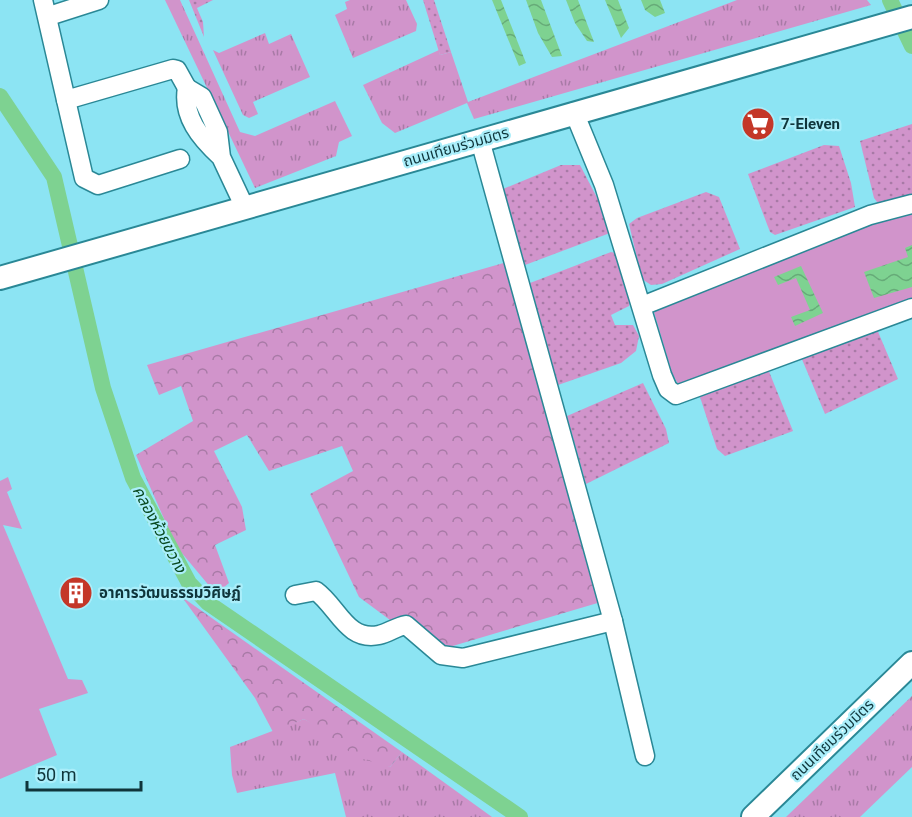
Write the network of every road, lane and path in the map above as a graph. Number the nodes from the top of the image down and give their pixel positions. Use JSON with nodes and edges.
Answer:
{"nodes":[{"id":1,"x":99,"y":0,"type":"edge"},
{"id":2,"x":46,"y":8,"type":"edge"},
{"id":3,"x":902,"y":20,"type":"edge"},
{"id":4,"x":66,"y":100,"type":"junction"},
{"id":5,"x":574,"y":112,"type":"junction"},
{"id":6,"x":480,"y":140,"type":"junction"},
{"id":7,"x":180,"y":159,"type":"dead end"},
{"id":8,"x":912,"y":204,"type":"edge"},
{"id":9,"x":245,"y":208,"type":"junction"},
{"id":10,"x":0,"y":278,"type":"edge"},
{"id":11,"x":642,"y":306,"type":"junction"},
{"id":12,"x":912,"y":308,"type":"edge"},
{"id":13,"x":294,"y":595,"type":"dead end"},
{"id":14,"x":613,"y":621,"type":"junction"},
{"id":15,"x":912,"y":663,"type":"edge"},
{"id":16,"x":645,"y":756,"type":"dead end"},
{"id":17,"x":753,"y":817,"type":"edge"}],
"edges":[{"from":1,"to":2,"type":"street"},
{"from":2,"to":4,"type":"street"},
{"from":3,"to":5,"type":"street","name":"ถนนเทียมร่วมมิตร"},
{"from":4,"to":7,"type":"street"},
{"from":4,"to":9,"type":"street"},
{"from":5,"to":6,"type":"street","name":"ถนนเทียมร่วมมิตร"},
{"from":5,"to":11,"type":"street"},
{"from":6,"to":9,"type":"street","name":"ถนนเทียมร่วมมิตร"},
{"from":6,"to":14,"type":"street"},
{"from":8,"to":11,"type":"street"},
{"from":9,"to":10,"type":"street","name":"ถนนเทียมร่วมมิตร"},
{"from":11,"to":12,"type":"street"},
{"from":13,"to":14,"type":"street"},
{"from":14,"to":16,"type":"street"},
{"from":15,"to":17,"type":"street","name":"ถนนเทียมร่วมมิตร"}]}
